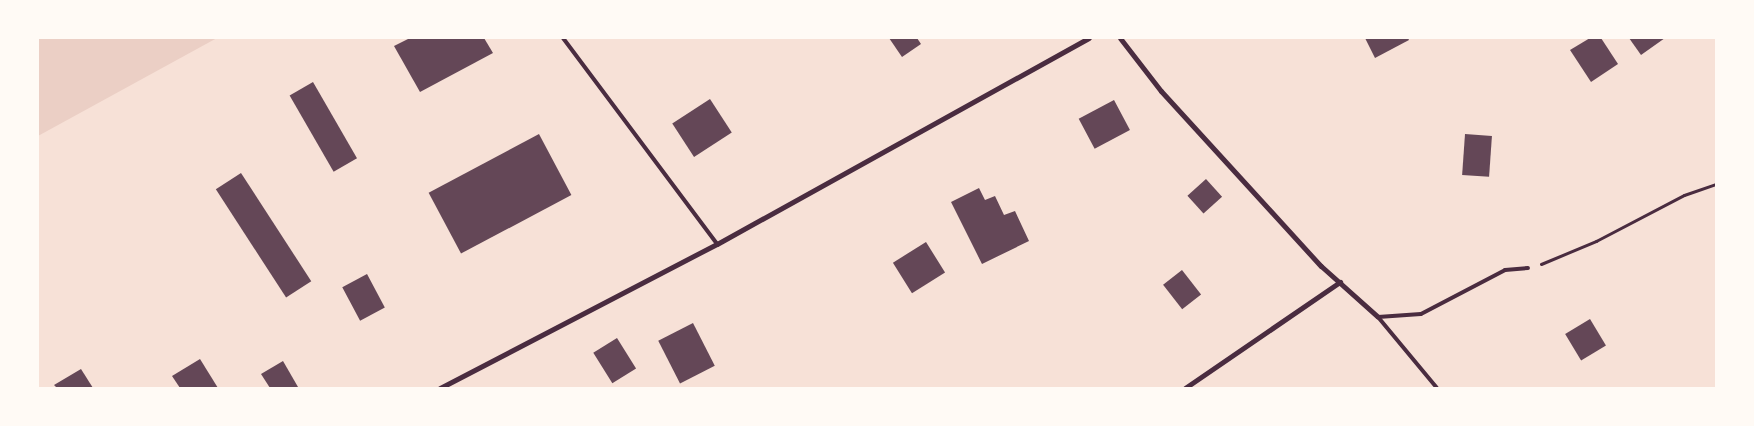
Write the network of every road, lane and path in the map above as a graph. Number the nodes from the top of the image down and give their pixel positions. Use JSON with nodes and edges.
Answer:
{"nodes":[{"id":1,"x":563,"y":38,"type":"edge"},
{"id":2,"x":1088,"y":38,"type":"edge"},
{"id":3,"x":1120,"y":38,"type":"edge"},
{"id":4,"x":1716,"y":184,"type":"edge"},
{"id":5,"x":717,"y":244,"type":"junction"},
{"id":6,"x":1528,"y":268,"type":"joint"},
{"id":7,"x":1340,"y":282,"type":"junction"},
{"id":8,"x":1378,"y":317,"type":"junction"},
{"id":9,"x":440,"y":388,"type":"edge"},
{"id":10,"x":1185,"y":388,"type":"edge"},
{"id":11,"x":1437,"y":388,"type":"edge"}],
"edges":[{"from":1,"to":5,"type":"lane"},
{"from":2,"to":5,"type":"street"},
{"from":3,"to":7,"type":"street"},
{"from":4,"to":6,"type":"path"},
{"from":5,"to":9,"type":"street"},
{"from":6,"to":8,"type":"lane"},
{"from":7,"to":8,"type":"street"},
{"from":7,"to":10,"type":"street"},
{"from":8,"to":11,"type":"lane"}]}
